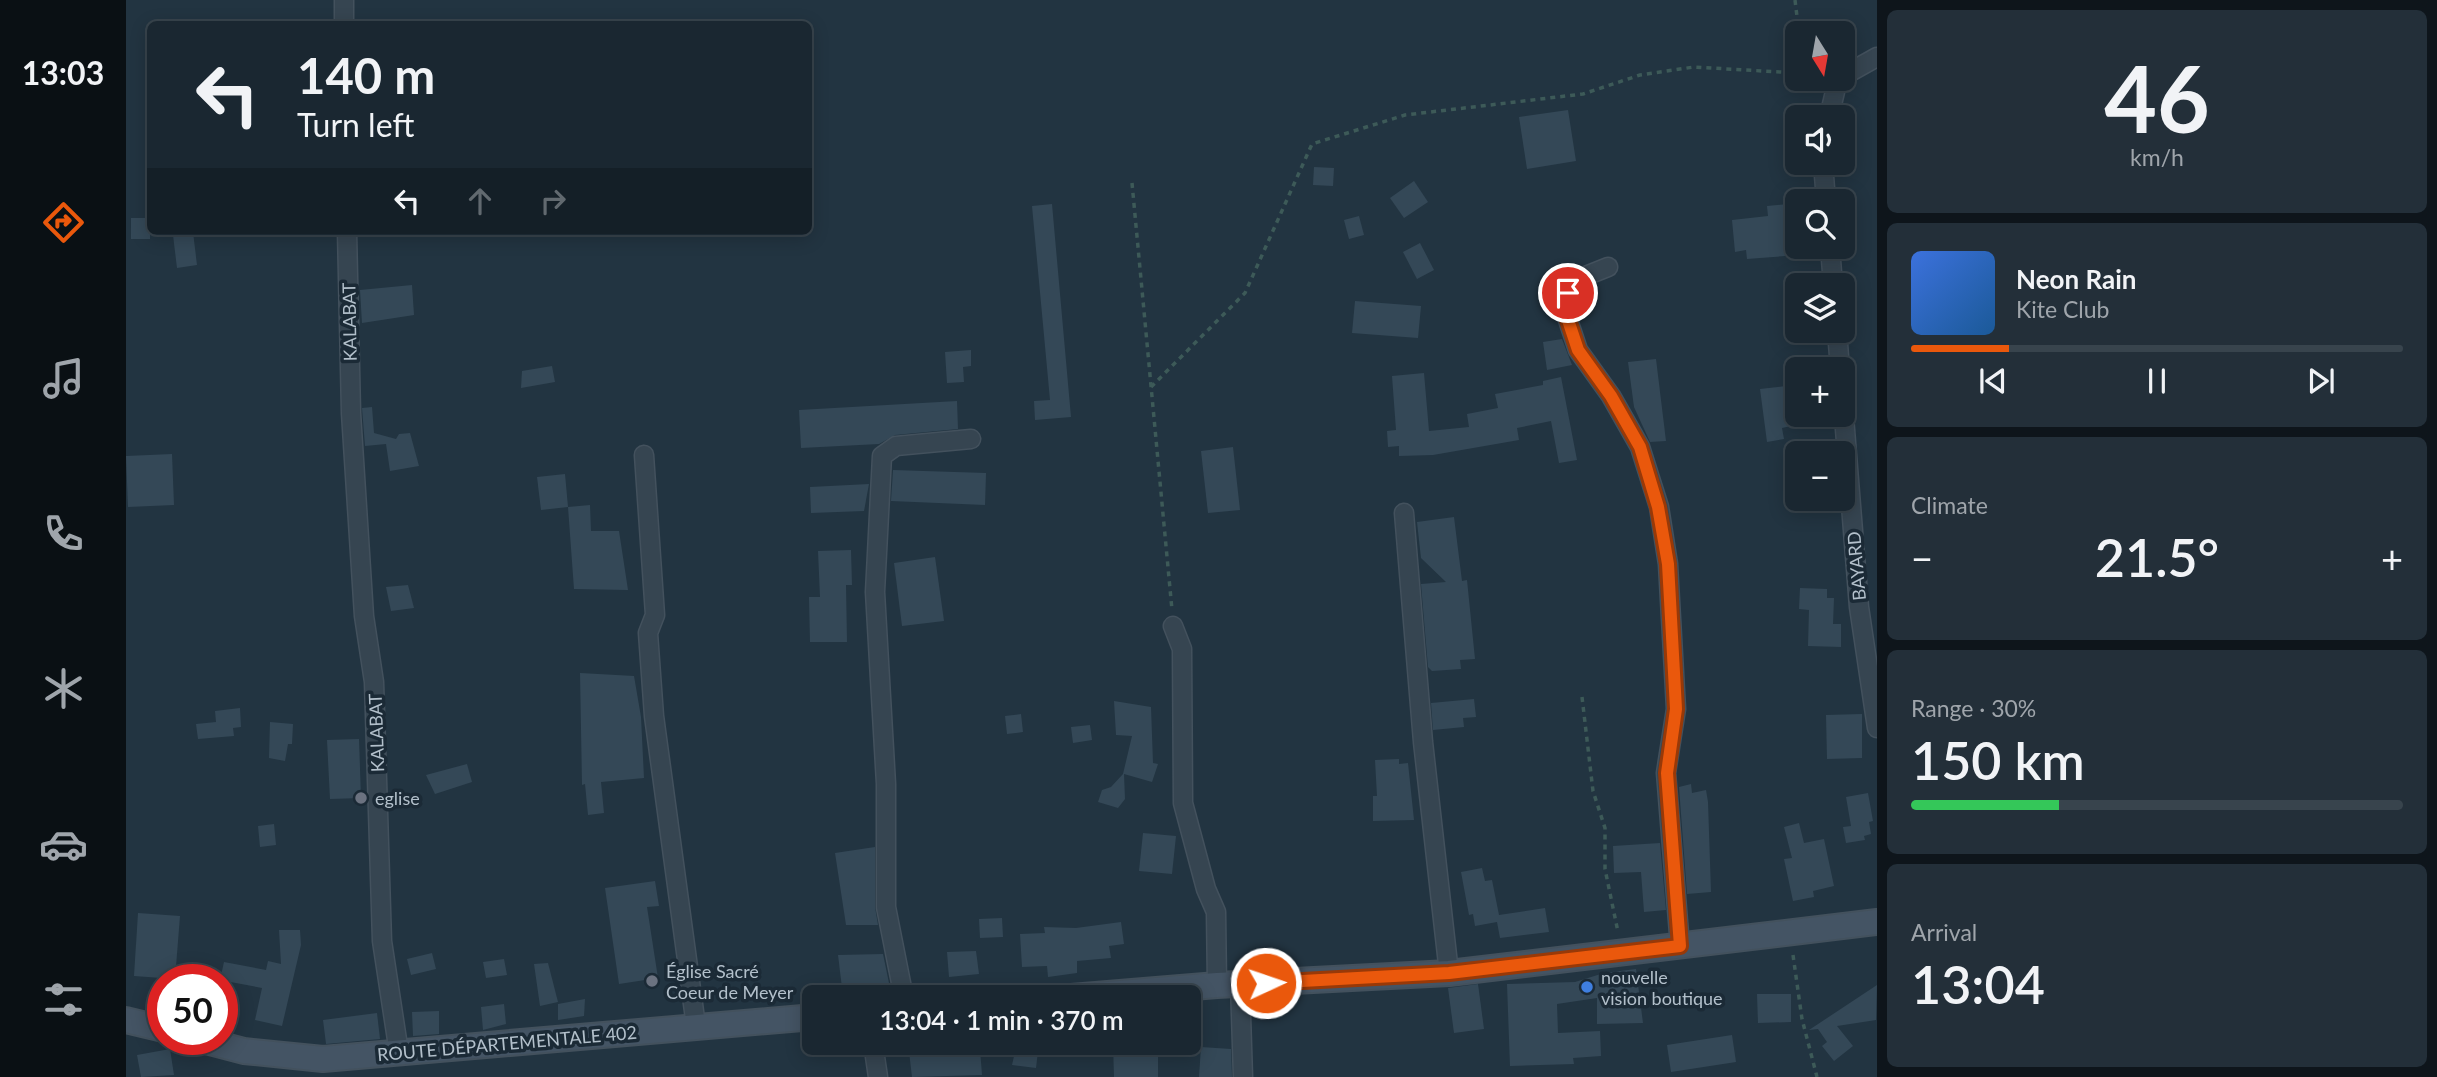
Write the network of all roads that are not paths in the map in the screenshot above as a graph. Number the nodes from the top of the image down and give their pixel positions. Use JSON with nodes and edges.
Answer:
{"nodes":[{"id":1,"x":344,"y":0,"type":"edge"},
{"id":2,"x":344,"y":21,"type":"edge"},
{"id":3,"x":1877,"y":57,"type":"edge"},
{"id":4,"x":1855,"y":69,"type":"edge"},
{"id":5,"x":347,"y":235,"type":"edge"},
{"id":6,"x":1608,"y":267,"type":"dead end"},
{"id":7,"x":1845,"y":427,"type":"edge"},
{"id":8,"x":971,"y":439,"type":"dead end"},
{"id":9,"x":644,"y":455,"type":"dead end"},
{"id":10,"x":1404,"y":513,"type":"dead end"},
{"id":11,"x":1173,"y":626,"type":"road end"},
{"id":12,"x":1877,"y":728,"type":"edge"},
{"id":13,"x":1877,"y":922,"type":"edge"},
{"id":14,"x":1680,"y":946,"type":"junction"},
{"id":15,"x":1449,"y":973,"type":"junction"},
{"id":16,"x":901,"y":985,"type":"edge"},
{"id":17,"x":1228,"y":985,"type":"junction"},
{"id":18,"x":1201,"y":987,"type":"edge"},
{"id":19,"x":802,"y":1018,"type":"edge"},
{"id":20,"x":126,"y":1020,"type":"edge"},
{"id":21,"x":147,"y":1025,"type":"edge"},
{"id":22,"x":696,"y":1026,"type":"junction"},
{"id":23,"x":238,"y":1049,"type":"edge"},
{"id":24,"x":398,"y":1052,"type":"junction"},
{"id":25,"x":875,"y":1055,"type":"edge"},
{"id":26,"x":878,"y":1077,"type":"edge"},
{"id":27,"x":1243,"y":1077,"type":"edge"}],
"edges":[{"from":1,"to":2,"type":"street"},
{"from":3,"to":4,"type":"street"},
{"from":5,"to":24,"type":"street","name":"KALABAT"},
{"from":6,"to":14,"type":"street"},
{"from":7,"to":12,"type":"street","name":"BAYARD"},
{"from":8,"to":16,"type":"street"},
{"from":9,"to":22,"type":"street"},
{"from":10,"to":15,"type":"street"},
{"from":11,"to":17,"type":"street"},
{"from":13,"to":14,"type":"main road"},
{"from":14,"to":15,"type":"main road"},
{"from":15,"to":17,"type":"main road"},
{"from":17,"to":18,"type":"main road"},
{"from":17,"to":27,"type":"street"},
{"from":19,"to":22,"type":"main road","name":"ROUTE DÉPARTEMENTALE 402"},
{"from":20,"to":21,"type":"main road"},
{"from":22,"to":24,"type":"main road","name":"ROUTE DÉPARTEMENTALE 402"},
{"from":23,"to":24,"type":"main road","name":"ROUTE DÉPARTEMENTALE 402"},
{"from":25,"to":26,"type":"street"}]}
